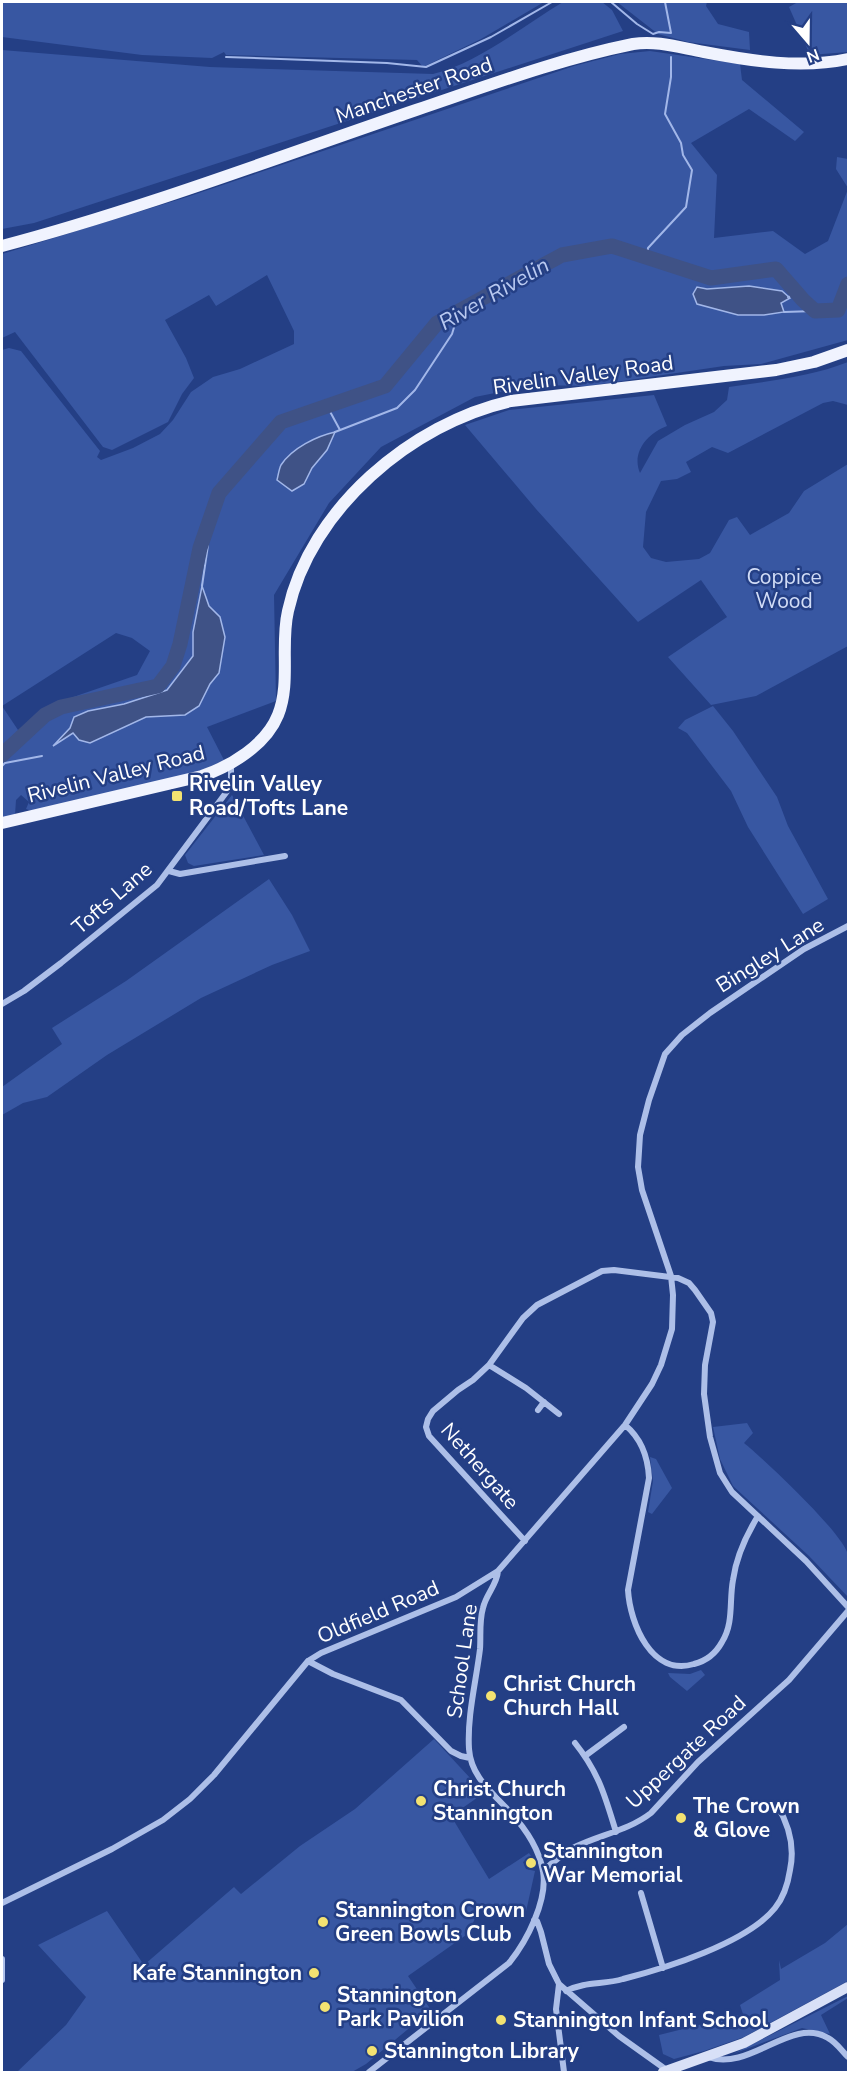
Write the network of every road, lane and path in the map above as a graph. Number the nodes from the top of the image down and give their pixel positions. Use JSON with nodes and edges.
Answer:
{"nodes":[{"id":1,"x":849,"y":59,"type":"edge"},
{"id":2,"x":2,"y":246,"type":"edge"},
{"id":3,"x":849,"y":350,"type":"edge"},
{"id":4,"x":231,"y":763,"type":"junction"},
{"id":5,"x":2,"y":823,"type":"edge"},
{"id":6,"x":285,"y":856,"type":"dead end"},
{"id":7,"x":169,"y":871,"type":"junction"},
{"id":8,"x":849,"y":926,"type":"edge"},
{"id":9,"x":2,"y":1004,"type":"edge"},
{"id":10,"x":671,"y":1276,"type":"junction"},
{"id":11,"x":489,"y":1365,"type":"junction"},
{"id":12,"x":544,"y":1402,"type":"junction"},
{"id":13,"x":538,"y":1410,"type":"dead end"},
{"id":14,"x":559,"y":1414,"type":"dead end"},
{"id":15,"x":625,"y":1425,"type":"junction"},
{"id":16,"x":758,"y":1516,"type":"junction"},
{"id":17,"x":525,"y":1541,"type":"junction"},
{"id":18,"x":498,"y":1571,"type":"junction"},
{"id":19,"x":849,"y":1607,"type":"edge"},
{"id":20,"x":849,"y":1611,"type":"edge"},
{"id":21,"x":308,"y":1661,"type":"junction"},
{"id":22,"x":624,"y":1726,"type":"dead end"},
{"id":23,"x":575,"y":1743,"type":"dead end"},
{"id":24,"x":585,"y":1756,"type":"junction"},
{"id":25,"x":470,"y":1758,"type":"junction"},
{"id":26,"x":777,"y":1805,"type":"dead end"},
{"id":27,"x":616,"y":1832,"type":"junction"},
{"id":28,"x":543,"y":1871,"type":"junction"},
{"id":29,"x":641,"y":1893,"type":"dead end"},
{"id":30,"x":2,"y":1903,"type":"edge"},
{"id":31,"x":534,"y":1920,"type":"junction"},
{"id":32,"x":2,"y":1959,"type":"edge"},
{"id":33,"x":663,"y":1968,"type":"junction"},
{"id":34,"x":2,"y":1980,"type":"edge"},
{"id":35,"x":559,"y":1984,"type":"junction"},
{"id":36,"x":849,"y":1987,"type":"edge"},
{"id":37,"x":566,"y":1991,"type":"junction"},
{"id":38,"x":708,"y":2057,"type":"junction"},
{"id":39,"x":849,"y":2057,"type":"edge"},
{"id":40,"x":665,"y":2072,"type":"edge"},
{"id":41,"x":369,"y":2073,"type":"edge"},
{"id":42,"x":564,"y":2073,"type":"edge"}],
"edges":[{"from":1,"to":2,"type":"main road","name":"Manchester Road"},
{"from":3,"to":4,"type":"main road","name":"Rivelin Valley Road"},
{"from":4,"to":5,"type":"main road","name":"Rivelin Valley Road"},
{"from":4,"to":7,"type":"street","name":"Tofts Lane"},
{"from":6,"to":7,"type":"street"},
{"from":7,"to":9,"type":"street","name":"Tofts Lane"},
{"from":8,"to":10,"type":"street","name":"Bingley Lane"},
{"from":10,"to":11,"type":"street","name":"Nethergate"},
{"from":10,"to":15,"type":"street","name":"Oldfield Road"},
{"from":10,"to":16,"type":"street"},
{"from":11,"to":12,"type":"street"},
{"from":11,"to":17,"type":"street","name":"Nethergate"},
{"from":12,"to":13,"type":"street"},
{"from":12,"to":14,"type":"street"},
{"from":15,"to":16,"type":"street"},
{"from":15,"to":17,"type":"street","name":"Oldfield Road"},
{"from":16,"to":19,"type":"street"},
{"from":17,"to":18,"type":"street","name":"Oldfield Road"},
{"from":18,"to":21,"type":"street","name":"Oldfield Road"},
{"from":18,"to":25,"type":"street","name":"School Lane"},
{"from":20,"to":27,"type":"street","name":"Uppergate Road"},
{"from":21,"to":25,"type":"street"},
{"from":21,"to":30,"type":"street","name":"Oldfield Road"},
{"from":22,"to":24,"type":"street"},
{"from":23,"to":24,"type":"street"},
{"from":24,"to":27,"type":"street"},
{"from":25,"to":28,"type":"street"},
{"from":26,"to":33,"type":"street"},
{"from":27,"to":28,"type":"street","name":"Uppergate Road"},
{"from":28,"to":31,"type":"street"},
{"from":29,"to":33,"type":"street"},
{"from":31,"to":35,"type":"street"},
{"from":31,"to":41,"type":"street"},
{"from":32,"to":34,"type":"street"},
{"from":33,"to":37,"type":"street"},
{"from":35,"to":37,"type":"street"},
{"from":35,"to":42,"type":"street"},
{"from":36,"to":38,"type":"main road"},
{"from":37,"to":40,"type":"street"},
{"from":38,"to":39,"type":"street"},
{"from":38,"to":40,"type":"main road"}]}
